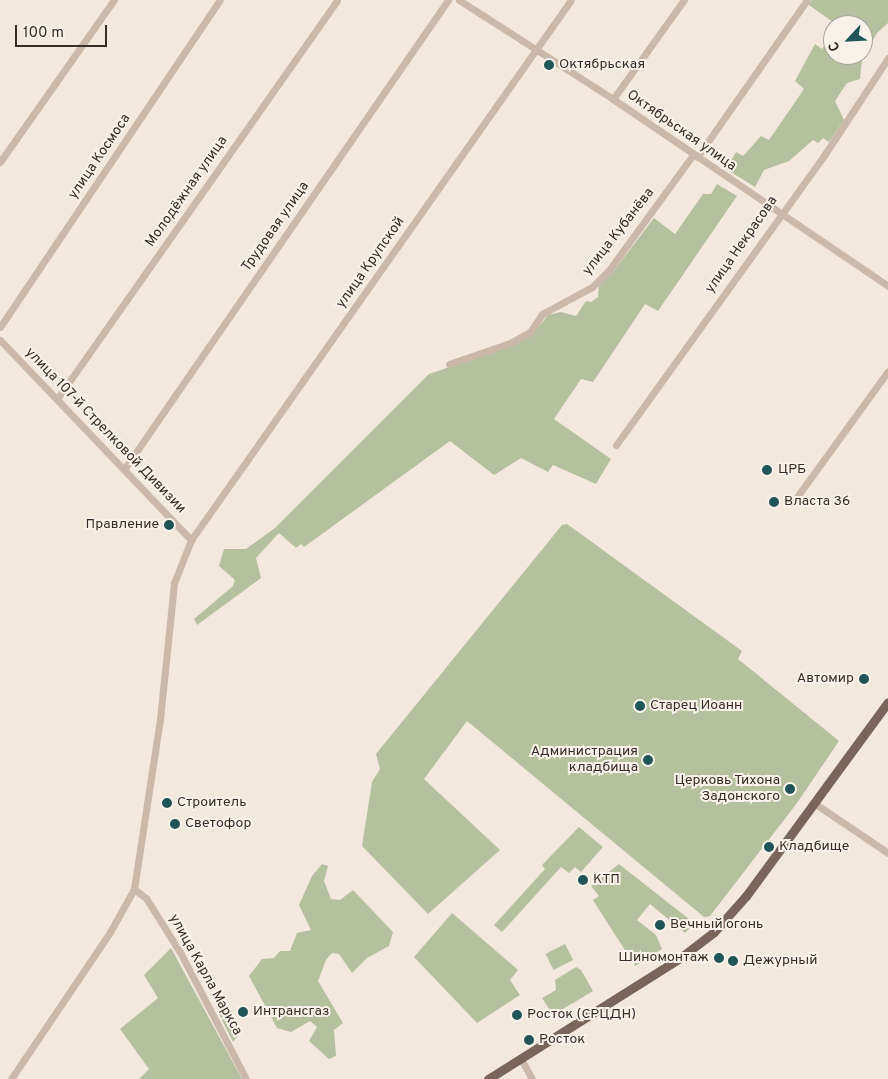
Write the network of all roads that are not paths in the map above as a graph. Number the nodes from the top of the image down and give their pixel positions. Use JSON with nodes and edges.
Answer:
{"nodes":[{"id":1,"x":114,"y":0,"type":"edge"},
{"id":2,"x":220,"y":0,"type":"edge"},
{"id":3,"x":337,"y":0,"type":"edge"},
{"id":4,"x":448,"y":0,"type":"edge"},
{"id":5,"x":459,"y":0,"type":"edge"},
{"id":6,"x":571,"y":0,"type":"edge"},
{"id":7,"x":684,"y":0,"type":"edge"},
{"id":8,"x":807,"y":0,"type":"edge"},
{"id":9,"x":536,"y":50,"type":"junction"},
{"id":10,"x":888,"y":58,"type":"edge"},
{"id":11,"x":613,"y":99,"type":"junction"},
{"id":12,"x":695,"y":156,"type":"junction"},
{"id":13,"x":0,"y":162,"type":"edge"},
{"id":14,"x":779,"y":214,"type":"junction"},
{"id":15,"x":888,"y":286,"type":"edge"},
{"id":16,"x":0,"y":327,"type":"edge"},
{"id":17,"x":0,"y":340,"type":"edge"},
{"id":18,"x":449,"y":364,"type":"dead end"},
{"id":19,"x":888,"y":371,"type":"edge"},
{"id":20,"x":57,"y":399,"type":"junction"},
{"id":21,"x":616,"y":445,"type":"dead end"},
{"id":22,"x":124,"y":468,"type":"junction"},
{"id":23,"x":794,"y":501,"type":"dead end"},
{"id":24,"x":191,"y":540,"type":"junction"},
{"id":25,"x":888,"y":702,"type":"edge"},
{"id":26,"x":814,"y":804,"type":"junction"},
{"id":27,"x":888,"y":853,"type":"edge"},
{"id":28,"x":134,"y":889,"type":"junction"},
{"id":29,"x":521,"y":1059,"type":"junction"},
{"id":30,"x":10,"y":1079,"type":"edge"},
{"id":31,"x":246,"y":1079,"type":"edge"},
{"id":32,"x":488,"y":1079,"type":"edge"},
{"id":33,"x":532,"y":1079,"type":"edge"}],
"edges":[{"from":1,"to":13,"type":"street"},
{"from":2,"to":16,"type":"street","name":"улица Космоса"},
{"from":3,"to":20,"type":"street","name":"Молодёжная улица"},
{"from":4,"to":22,"type":"street","name":"Трудовая улица"},
{"from":5,"to":9,"type":"street","name":"Октябрьская улица"},
{"from":6,"to":9,"type":"street","name":"улица Крупской"},
{"from":7,"to":11,"type":"street"},
{"from":8,"to":12,"type":"street","name":"улица Кубанёва"},
{"from":9,"to":11,"type":"street","name":"Октябрьская улица"},
{"from":9,"to":24,"type":"street","name":"улица Крупской"},
{"from":10,"to":14,"type":"street","name":"улица Некрасова"},
{"from":11,"to":12,"type":"street","name":"Октябрьская улица"},
{"from":12,"to":14,"type":"street","name":"Октябрьская улица"},
{"from":12,"to":18,"type":"street","name":"улица Кубанёва"},
{"from":14,"to":15,"type":"street","name":"Октябрьская улица"},
{"from":14,"to":21,"type":"street","name":"улица Некрасова"},
{"from":17,"to":20,"type":"street","name":"улица 107-й Стрелковой Дивизии"},
{"from":19,"to":23,"type":"street"},
{"from":20,"to":22,"type":"street","name":"улица 107-й Стрелковой Дивизии"},
{"from":22,"to":24,"type":"street","name":"улица 107-й Стрелковой Дивизии"},
{"from":24,"to":28,"type":"street","name":"улица Крупской"},
{"from":25,"to":26,"type":"main road"},
{"from":26,"to":27,"type":"street"},
{"from":26,"to":29,"type":"main road"},
{"from":28,"to":30,"type":"street"},
{"from":28,"to":31,"type":"street","name":"улица Карла Маркса"},
{"from":29,"to":32,"type":"main road"},
{"from":29,"to":33,"type":"street"}]}
